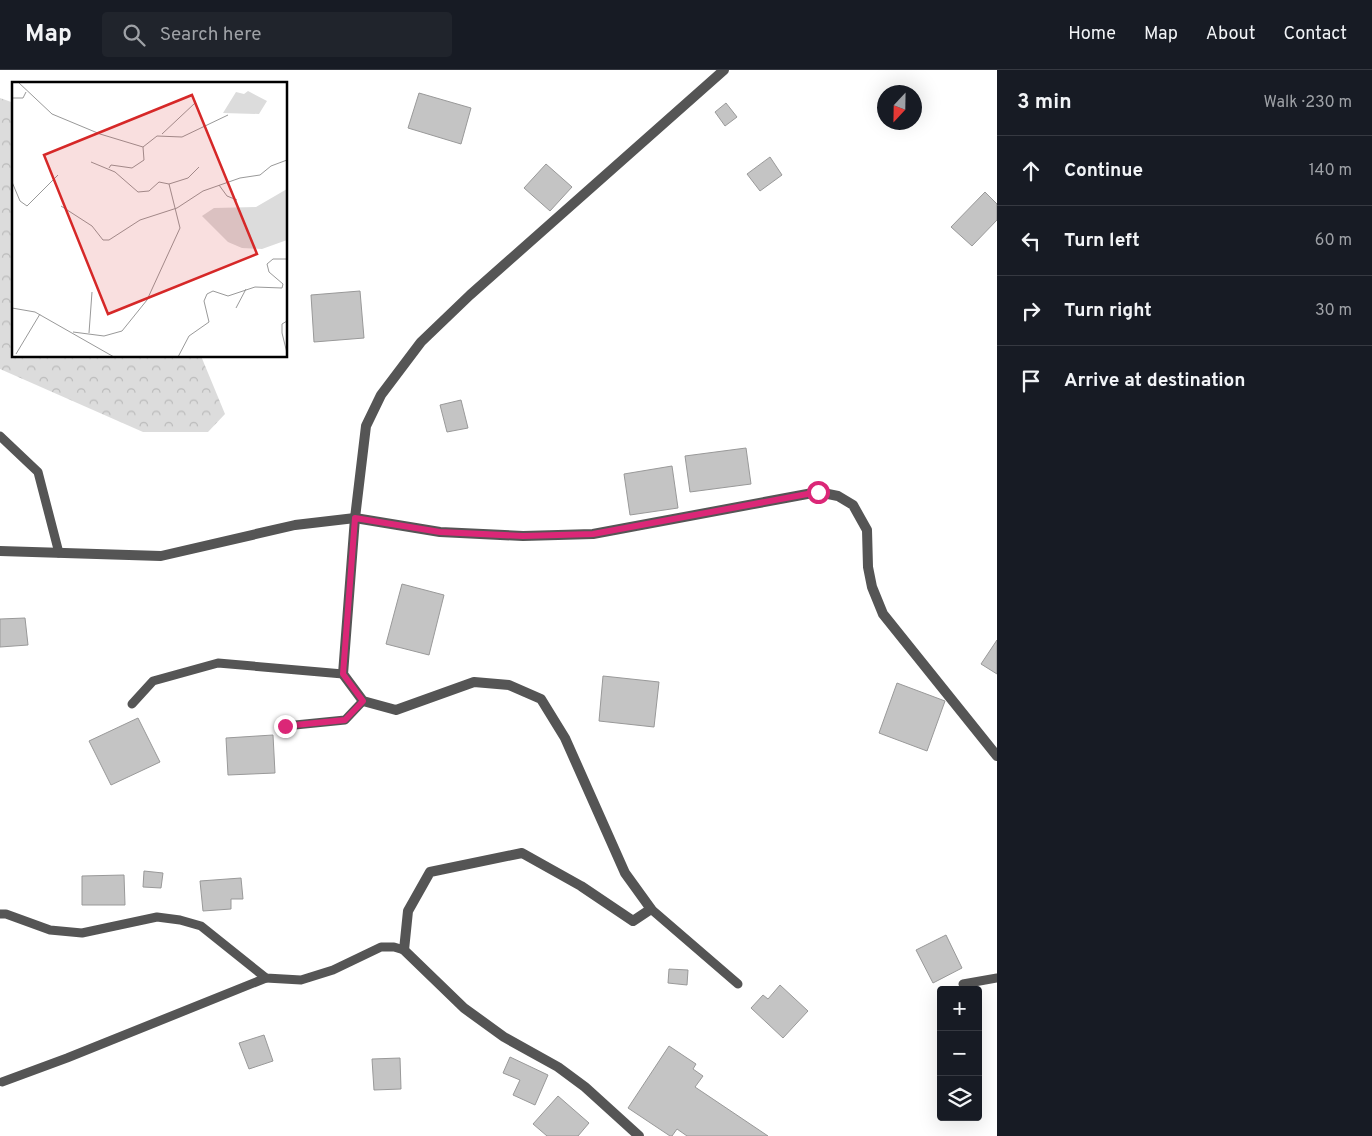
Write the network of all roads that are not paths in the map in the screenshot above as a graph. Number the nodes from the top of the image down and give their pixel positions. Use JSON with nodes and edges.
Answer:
{"nodes":[{"id":1,"x":724,"y":70,"type":"edge"},
{"id":2,"x":0,"y":436,"type":"edge"},
{"id":3,"x":355,"y":518,"type":"junction"},
{"id":4,"x":0,"y":551,"type":"edge"},
{"id":5,"x":59,"y":553,"type":"junction"},
{"id":6,"x":343,"y":674,"type":"junction"},
{"id":7,"x":363,"y":701,"type":"junction"},
{"id":8,"x":132,"y":704,"type":"dead end"},
{"id":9,"x":285,"y":726,"type":"dead end"},
{"id":10,"x":997,"y":756,"type":"edge"},
{"id":11,"x":651,"y":909,"type":"junction"},
{"id":12,"x":0,"y":914,"type":"edge"},
{"id":13,"x":404,"y":950,"type":"junction"},
{"id":14,"x":266,"y":978,"type":"junction"},
{"id":15,"x":997,"y":978,"type":"edge"},
{"id":16,"x":738,"y":984,"type":"dead end"},
{"id":17,"x":963,"y":984,"type":"dead end"},
{"id":18,"x":2,"y":1082,"type":"dead end"},
{"id":19,"x":639,"y":1136,"type":"edge"}],
"edges":[{"from":1,"to":3,"type":"street"},
{"from":2,"to":5,"type":"lane"},
{"from":3,"to":5,"type":"street"},
{"from":3,"to":6,"type":"street"},
{"from":3,"to":10,"type":"street"},
{"from":4,"to":5,"type":"street"},
{"from":6,"to":7,"type":"street"},
{"from":6,"to":8,"type":"lane"},
{"from":7,"to":9,"type":"lane"},
{"from":7,"to":11,"type":"street"},
{"from":11,"to":13,"type":"street"},
{"from":11,"to":16,"type":"lane"},
{"from":12,"to":14,"type":"lane"},
{"from":13,"to":14,"type":"lane"},
{"from":13,"to":19,"type":"street"},
{"from":14,"to":18,"type":"lane"},
{"from":15,"to":17,"type":"lane"}]}
